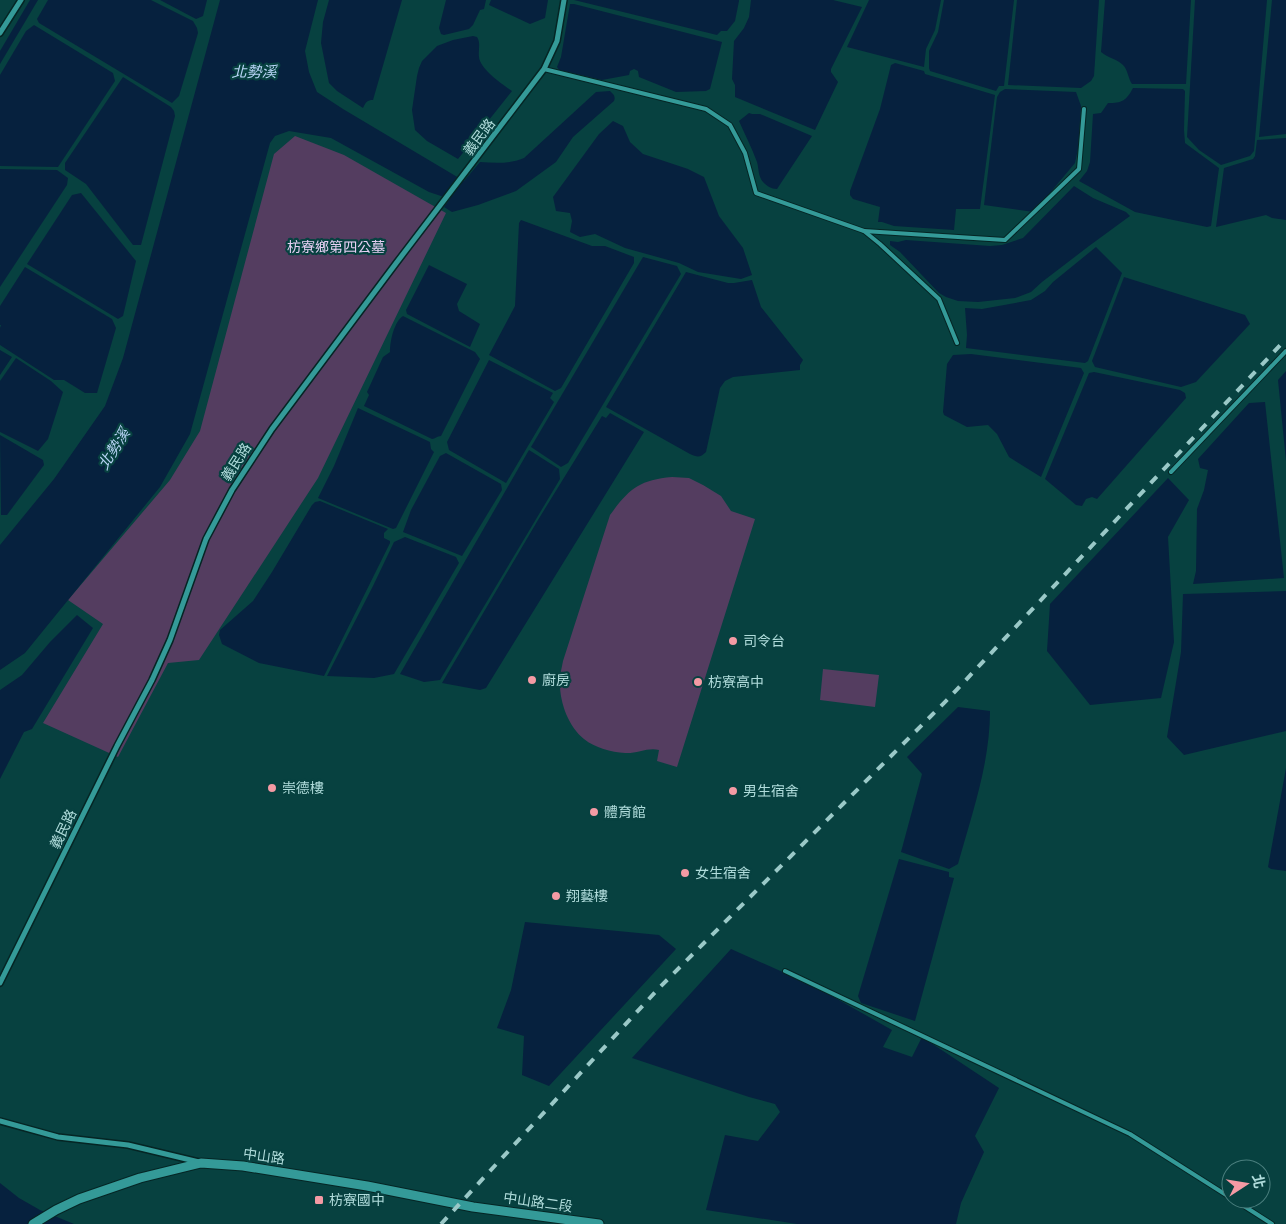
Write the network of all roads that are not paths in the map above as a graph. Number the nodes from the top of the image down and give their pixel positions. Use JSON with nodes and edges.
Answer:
{"nodes":[{"id":1,"x":20,"y":0,"type":"edge"},
{"id":2,"x":564,"y":0,"type":"edge"},
{"id":3,"x":0,"y":33,"type":"edge"},
{"id":4,"x":544,"y":69,"type":"junction"},
{"id":5,"x":1084,"y":109,"type":"dead end"},
{"id":6,"x":864,"y":231,"type":"junction"},
{"id":7,"x":956,"y":343,"type":"dead end"},
{"id":8,"x":1286,"y":351,"type":"edge"},
{"id":9,"x":1171,"y":472,"type":"dead end"},
{"id":10,"x":785,"y":971,"type":"dead end"},
{"id":11,"x":0,"y":983,"type":"edge"},
{"id":12,"x":0,"y":1121,"type":"edge"},
{"id":13,"x":202,"y":1163,"type":"junction"},
{"id":14,"x":1221,"y":1191,"type":"edge"},
{"id":15,"x":473,"y":1207,"type":"joint"},
{"id":16,"x":1249,"y":1209,"type":"edge"},
{"id":17,"x":33,"y":1224,"type":"edge"},
{"id":18,"x":599,"y":1224,"type":"edge"},
{"id":19,"x":1272,"y":1224,"type":"edge"}],
"edges":[{"from":1,"to":3,"type":"street"},
{"from":2,"to":4,"type":"street","name":"義民路"},
{"from":4,"to":6,"type":"lane"},
{"from":4,"to":11,"type":"street","name":"義民路"},
{"from":5,"to":6,"type":"lane"},
{"from":6,"to":7,"type":"lane"},
{"from":8,"to":9,"type":"lane"},
{"from":10,"to":14,"type":"lane"},
{"from":12,"to":13,"type":"street"},
{"from":13,"to":15,"type":"street","name":"中山路"},
{"from":13,"to":17,"type":"street","name":"中山路"},
{"from":15,"to":18,"type":"street","name":"中山路二段"},
{"from":16,"to":19,"type":"lane"}]}
